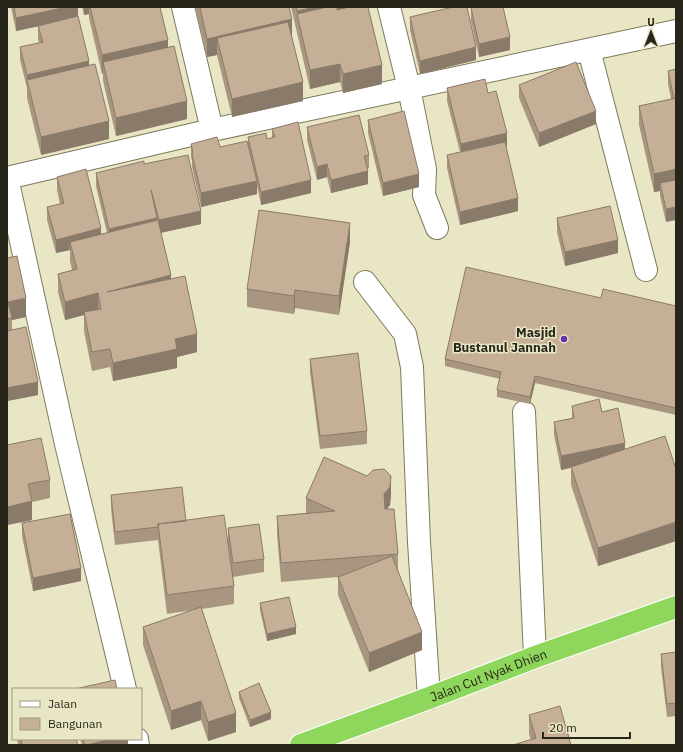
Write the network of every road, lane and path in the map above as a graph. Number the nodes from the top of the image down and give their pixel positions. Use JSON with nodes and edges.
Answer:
{"nodes":[{"id":1,"x":183,"y":7,"type":"edge"},
{"id":2,"x":389,"y":7,"type":"edge"},
{"id":3,"x":676,"y":31,"type":"edge"},
{"id":4,"x":589,"y":50,"type":"junction"},
{"id":5,"x":409,"y":88,"type":"junction"},
{"id":6,"x":212,"y":130,"type":"junction"},
{"id":7,"x":7,"y":178,"type":"edge"},
{"id":8,"x":437,"y":228,"type":"dead end"},
{"id":9,"x":646,"y":270,"type":"dead end"},
{"id":10,"x":365,"y":282,"type":"dead end"},
{"id":11,"x":524,"y":412,"type":"dead end"},
{"id":12,"x":676,"y":607,"type":"edge"},
{"id":13,"x":535,"y":657,"type":"junction"},
{"id":14,"x":125,"y":688,"type":"edge"},
{"id":15,"x":429,"y":698,"type":"junction"},
{"id":16,"x":301,"y":745,"type":"edge"}],
"edges":[{"from":1,"to":6,"type":"street"},
{"from":2,"to":5,"type":"street"},
{"from":3,"to":4,"type":"street"},
{"from":4,"to":5,"type":"street"},
{"from":4,"to":9,"type":"street"},
{"from":5,"to":6,"type":"street"},
{"from":5,"to":8,"type":"street"},
{"from":6,"to":7,"type":"street"},
{"from":7,"to":14,"type":"street"},
{"from":10,"to":15,"type":"street"},
{"from":11,"to":13,"type":"street"},
{"from":12,"to":13,"type":"highway","name":"Jalan Cut Nyak Dhien"},
{"from":13,"to":15,"type":"highway","name":"Jalan Cut Nyak Dhien"},
{"from":15,"to":16,"type":"highway","name":"Jalan Cut Nyak Dhien"}]}
